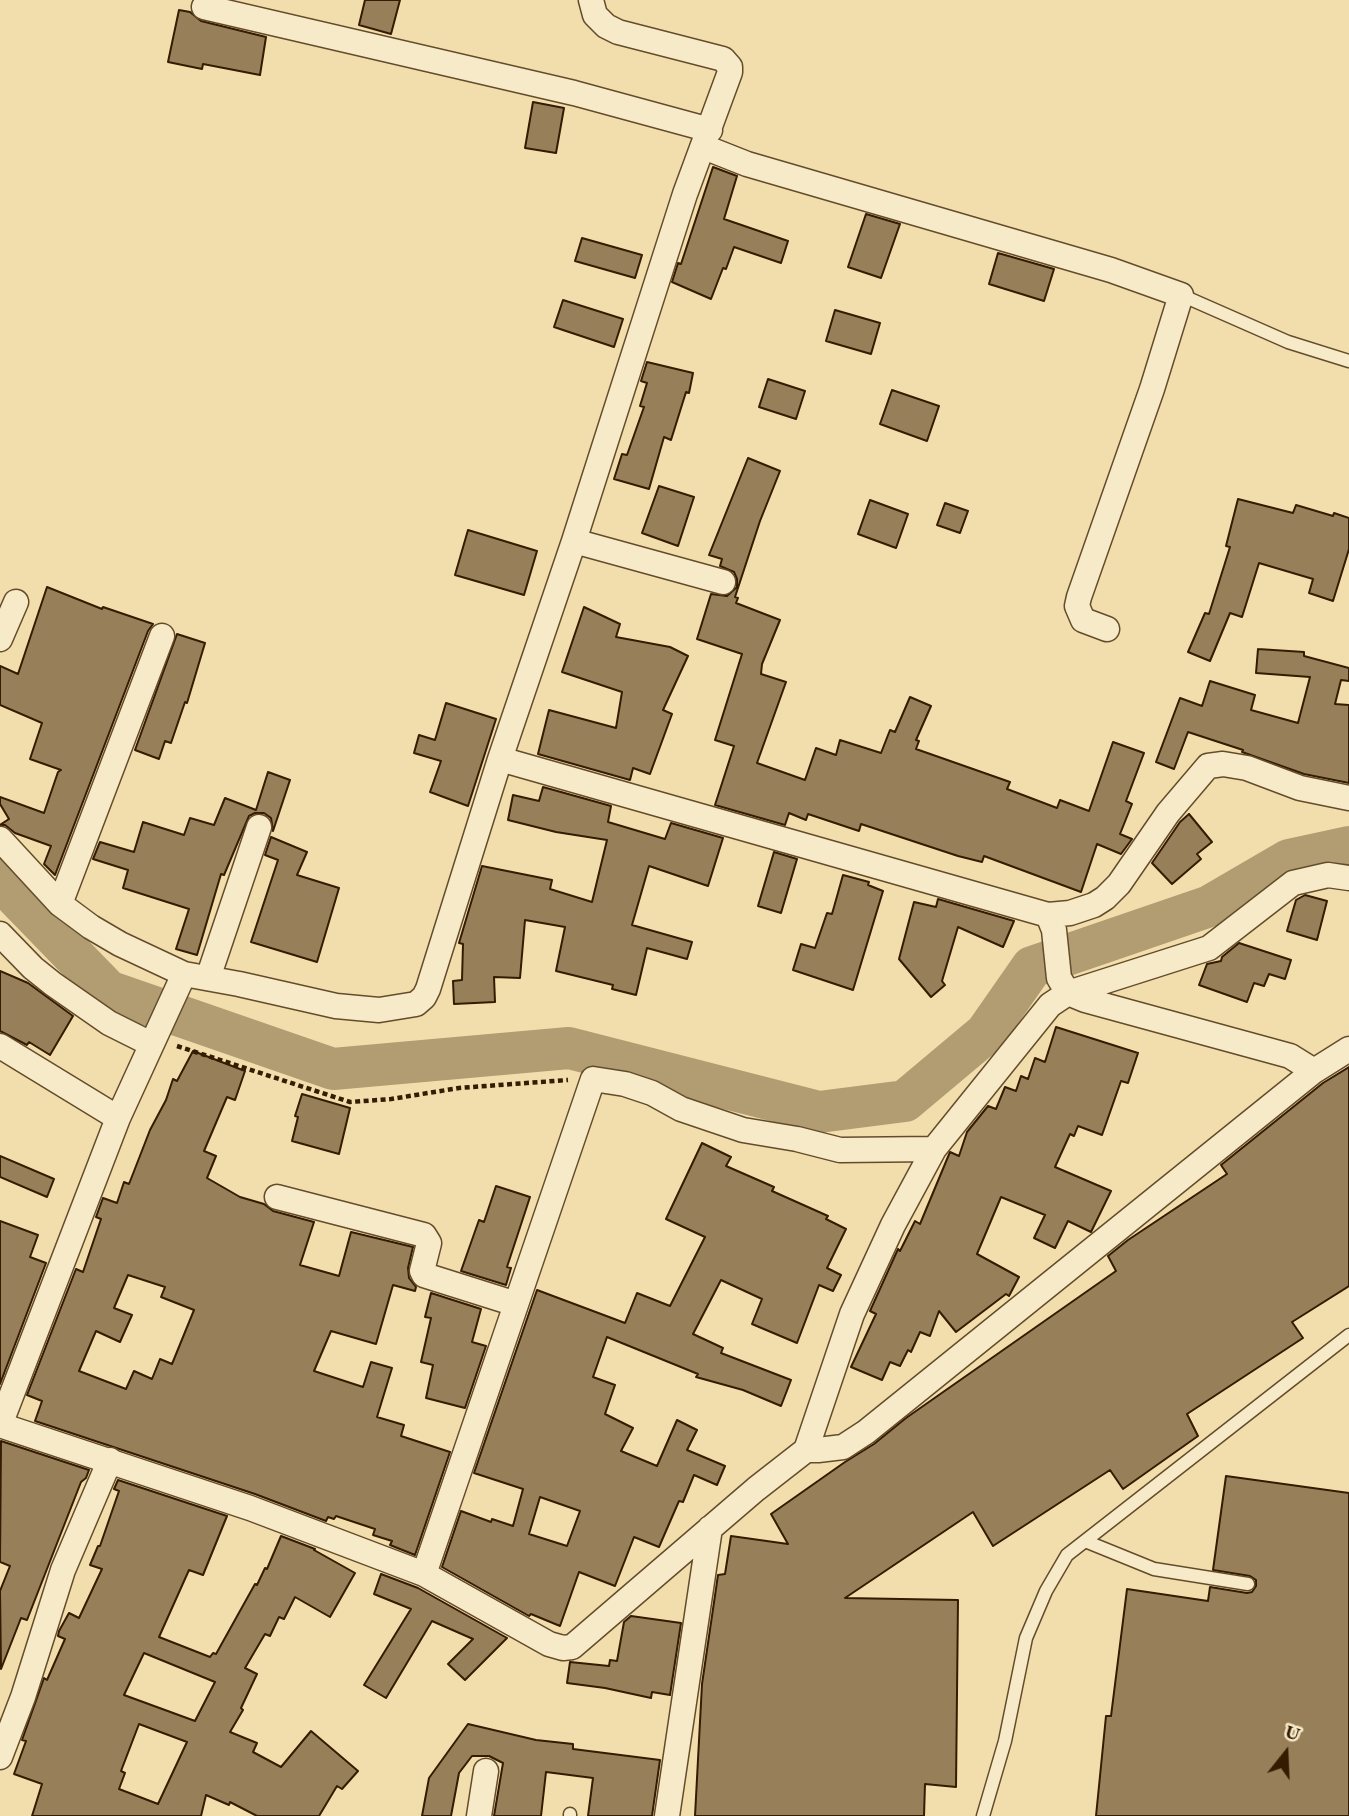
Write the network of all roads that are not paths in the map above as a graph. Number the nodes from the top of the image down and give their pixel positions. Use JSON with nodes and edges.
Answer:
{"nodes":[{"id":1,"x":591,"y":0,"type":"edge"},
{"id":2,"x":204,"y":7,"type":"dead end"},
{"id":3,"x":707,"y":138,"type":"junction"},
{"id":4,"x":1181,"y":295,"type":"junction"},
{"id":5,"x":1349,"y":360,"type":"edge"},
{"id":6,"x":574,"y":541,"type":"junction"},
{"id":7,"x":723,"y":582,"type":"dead end"},
{"id":8,"x":16,"y":602,"type":"dead end"},
{"id":9,"x":1107,"y":629,"type":"dead end"},
{"id":10,"x":162,"y":636,"type":"dead end"},
{"id":11,"x":0,"y":639,"type":"edge"},
{"id":12,"x":500,"y":759,"type":"junction"},
{"id":13,"x":1349,"y":798,"type":"edge"},
{"id":14,"x":259,"y":827,"type":"dead end"},
{"id":15,"x":0,"y":839,"type":"edge"},
{"id":16,"x":1349,"y":878,"type":"edge"},
{"id":17,"x":60,"y":904,"type":"junction"},
{"id":18,"x":1051,"y":922,"type":"junction"},
{"id":19,"x":0,"y":934,"type":"edge"},
{"id":20,"x":190,"y":979,"type":"junction"},
{"id":21,"x":1063,"y":986,"type":"junction"},
{"id":22,"x":154,"y":1038,"type":"junction"},
{"id":23,"x":0,"y":1046,"type":"edge"},
{"id":24,"x":1349,"y":1049,"type":"edge"},
{"id":25,"x":1314,"y":1071,"type":"junction"},
{"id":26,"x":118,"y":1118,"type":"junction"},
{"id":27,"x":934,"y":1149,"type":"junction"},
{"id":28,"x":277,"y":1197,"type":"dead end"},
{"id":29,"x":516,"y":1304,"type":"junction"},
{"id":30,"x":1349,"y":1335,"type":"edge"},
{"id":31,"x":0,"y":1425,"type":"edge"},
{"id":32,"x":806,"y":1450,"type":"junction"},
{"id":33,"x":110,"y":1460,"type":"junction"},
{"id":34,"x":710,"y":1528,"type":"junction"},
{"id":35,"x":1085,"y":1541,"type":"junction"},
{"id":36,"x":424,"y":1574,"type":"junction"},
{"id":37,"x":1248,"y":1584,"type":"dead end"},
{"id":38,"x":0,"y":1757,"type":"edge"},
{"id":39,"x":486,"y":1771,"type":"dead end"},
{"id":40,"x":479,"y":1816,"type":"edge"},
{"id":41,"x":667,"y":1816,"type":"edge"},
{"id":42,"x":984,"y":1816,"type":"edge"}],
"edges":[{"from":1,"to":3,"type":"street"},
{"from":2,"to":3,"type":"street"},
{"from":3,"to":4,"type":"street"},
{"from":3,"to":6,"type":"street"},
{"from":4,"to":5,"type":"lane"},
{"from":4,"to":9,"type":"street"},
{"from":6,"to":7,"type":"street"},
{"from":6,"to":12,"type":"street"},
{"from":8,"to":11,"type":"street"},
{"from":10,"to":17,"type":"street"},
{"from":12,"to":18,"type":"street"},
{"from":12,"to":20,"type":"street"},
{"from":13,"to":18,"type":"street"},
{"from":14,"to":20,"type":"street"},
{"from":15,"to":17,"type":"street"},
{"from":16,"to":21,"type":"street"},
{"from":17,"to":20,"type":"street"},
{"from":18,"to":21,"type":"street"},
{"from":19,"to":22,"type":"street"},
{"from":20,"to":22,"type":"street"},
{"from":21,"to":25,"type":"street"},
{"from":21,"to":27,"type":"street"},
{"from":22,"to":26,"type":"street"},
{"from":23,"to":26,"type":"street"},
{"from":24,"to":25,"type":"street"},
{"from":25,"to":32,"type":"street"},
{"from":26,"to":31,"type":"street"},
{"from":27,"to":29,"type":"street"},
{"from":27,"to":32,"type":"street"},
{"from":28,"to":29,"type":"street"},
{"from":29,"to":36,"type":"street"},
{"from":30,"to":35,"type":"lane"},
{"from":31,"to":33,"type":"street"},
{"from":32,"to":34,"type":"street"},
{"from":33,"to":36,"type":"street"},
{"from":33,"to":38,"type":"street"},
{"from":34,"to":36,"type":"street"},
{"from":34,"to":41,"type":"street"},
{"from":35,"to":37,"type":"lane"},
{"from":35,"to":42,"type":"lane"},
{"from":39,"to":40,"type":"street"}]}
